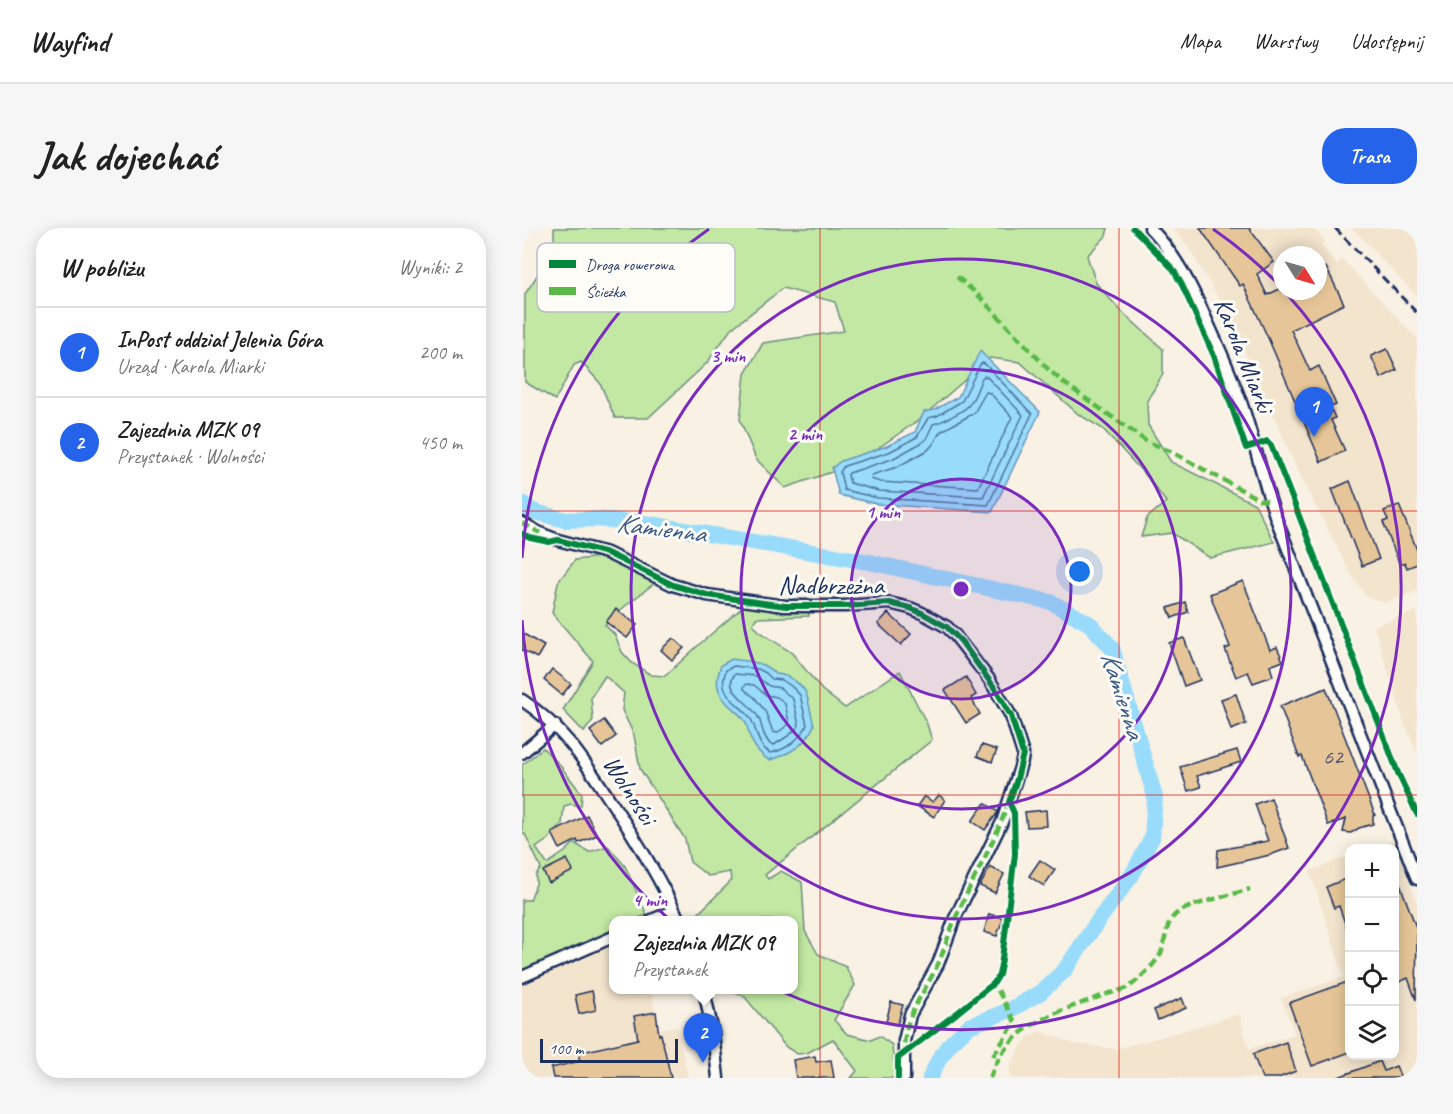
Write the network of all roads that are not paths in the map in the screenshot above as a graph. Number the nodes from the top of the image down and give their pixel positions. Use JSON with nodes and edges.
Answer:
{"nodes":[{"id":1,"x":1150,"y":228,"type":"edge"},
{"id":2,"x":522,"y":523,"type":"edge"},
{"id":3,"x":522,"y":700,"type":"edge"},
{"id":4,"x":555,"y":725,"type":"junction"},
{"id":5,"x":522,"y":753,"type":"edge"},
{"id":6,"x":1417,"y":879,"type":"edge"},
{"id":7,"x":677,"y":916,"type":"edge"},
{"id":8,"x":609,"y":939,"type":"edge"},
{"id":9,"x":522,"y":977,"type":"edge"},
{"id":10,"x":705,"y":994,"type":"edge"},
{"id":11,"x":718,"y":1078,"type":"edge"},
{"id":12,"x":904,"y":1078,"type":"edge"}],
"edges":[{"from":1,"to":6,"type":"street","name":"Karola Miarki"},
{"from":2,"to":12,"type":"street","name":"Nadbrzeżna"},
{"from":3,"to":4,"type":"street","name":"Wolności"},
{"from":4,"to":5,"type":"street"},
{"from":4,"to":7,"type":"street","name":"Wolności"},
{"from":8,"to":9,"type":"street"},
{"from":10,"to":11,"type":"street"}]}
